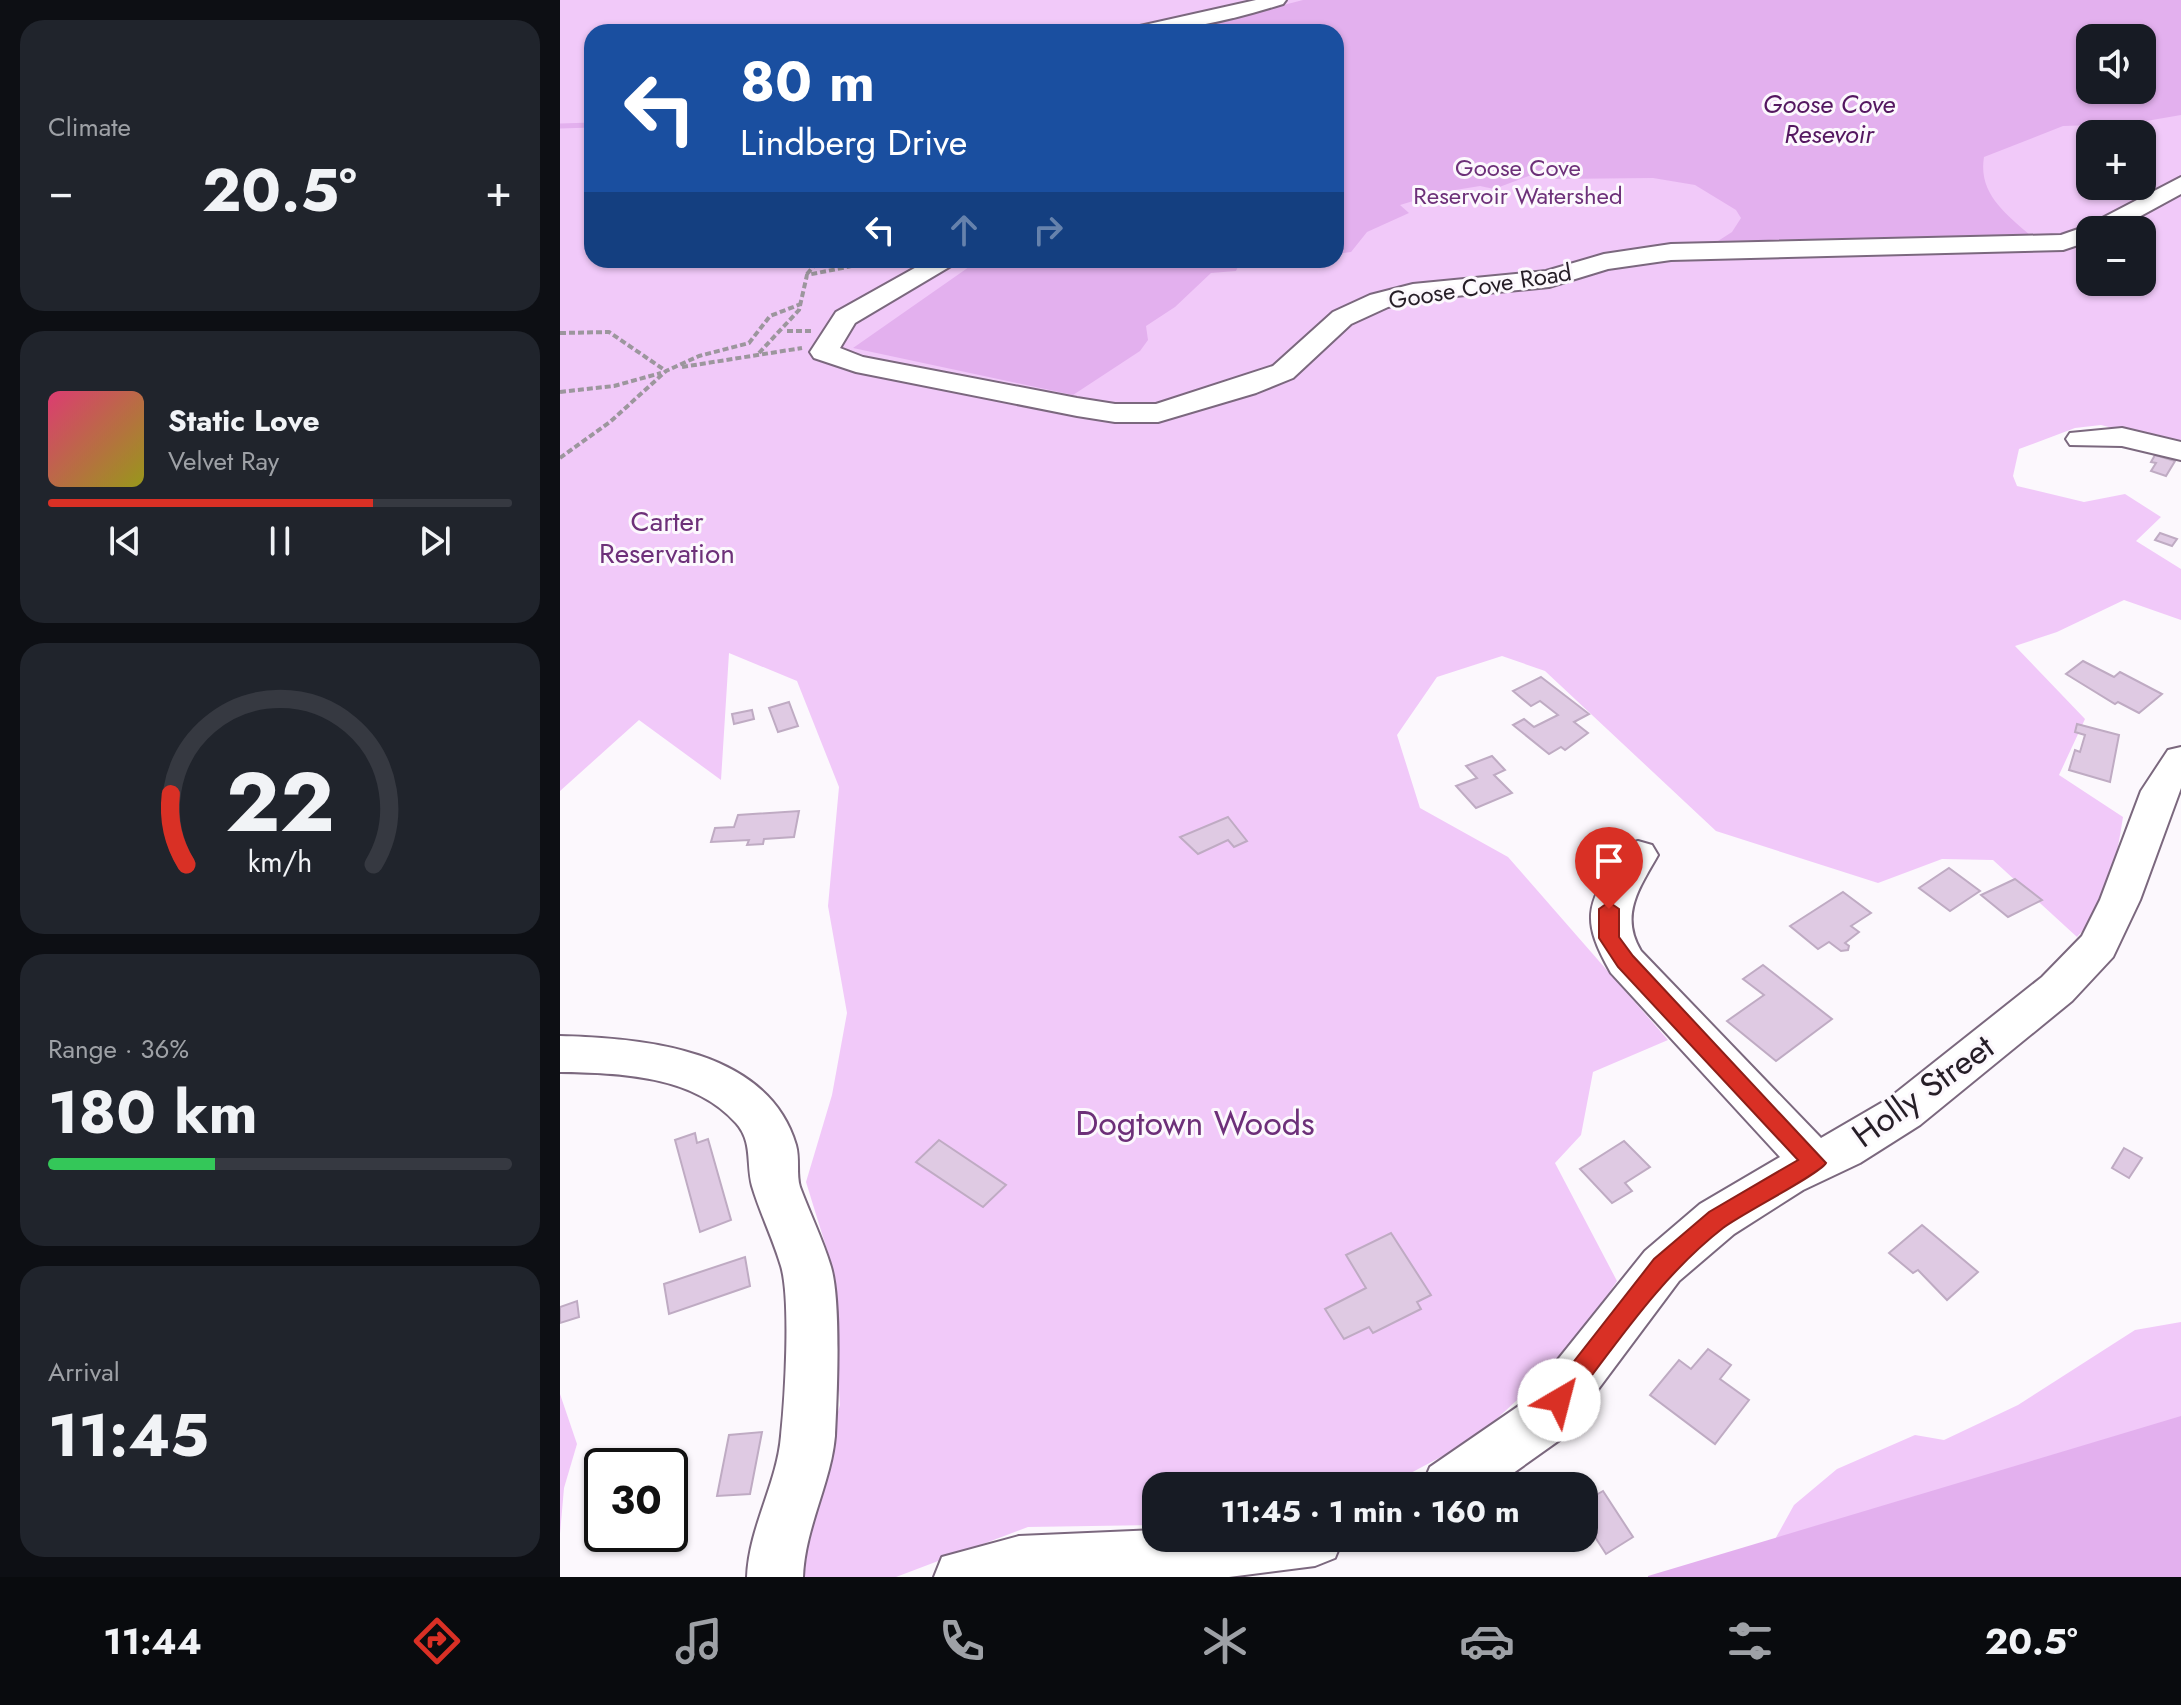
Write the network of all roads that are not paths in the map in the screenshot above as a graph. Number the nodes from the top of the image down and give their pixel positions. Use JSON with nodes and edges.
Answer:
{"nodes":[{"id":1,"x":1276,"y":0,"type":"edge"},
{"id":2,"x":1179,"y":24,"type":"edge"},
{"id":3,"x":2181,"y":184,"type":"edge"},
{"id":4,"x":2123,"y":216,"type":"edge"},
{"id":5,"x":2076,"y":238,"type":"edge"},
{"id":6,"x":934,"y":268,"type":"edge"},
{"id":7,"x":2081,"y":439,"type":"dead end"},
{"id":8,"x":2181,"y":451,"type":"edge"},
{"id":9,"x":2181,"y":759,"type":"edge"},
{"id":10,"x":1638,"y":855,"type":"dead end"},
{"id":11,"x":560,"y":1054,"type":"edge"},
{"id":12,"x":1815,"y":1163,"type":"junction"},
{"id":13,"x":1469,"y":1472,"type":"edge"},
{"id":14,"x":1206,"y":1552,"type":"edge"},
{"id":15,"x":775,"y":1577,"type":"edge"},
{"id":16,"x":962,"y":1577,"type":"edge"}],
"edges":[{"from":1,"to":2,"type":"street"},
{"from":3,"to":4,"type":"street"},
{"from":5,"to":6,"type":"street","name":"Goose Cove Road"},
{"from":7,"to":8,"type":"street"},
{"from":9,"to":12,"type":"street","name":"Holly Street"},
{"from":10,"to":12,"type":"street"},
{"from":11,"to":15,"type":"street"},
{"from":12,"to":13,"type":"street","name":"Holly Street"},
{"from":14,"to":16,"type":"street"}]}
